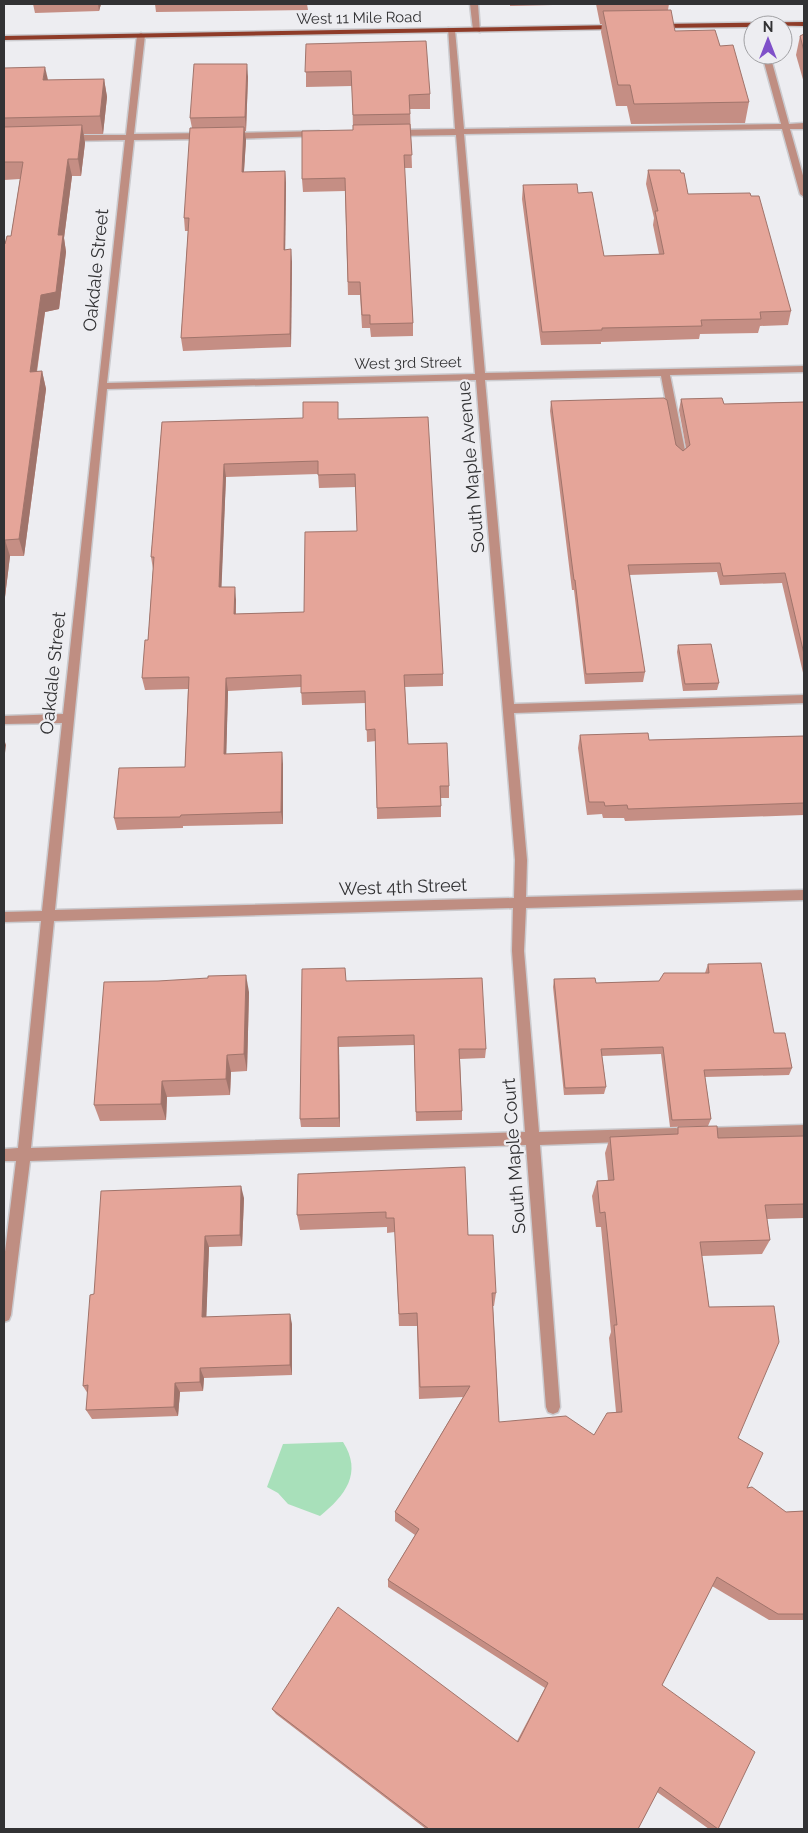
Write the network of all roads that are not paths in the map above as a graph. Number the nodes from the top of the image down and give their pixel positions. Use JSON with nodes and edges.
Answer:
{"nodes":[{"id":1,"x":474,"y":4,"type":"edge"},
{"id":2,"x":743,"y":25,"type":"edge"},
{"id":3,"x":645,"y":26,"type":"edge"},
{"id":4,"x":626,"y":27,"type":"edge"},
{"id":5,"x":451,"y":30,"type":"junction"},
{"id":6,"x":477,"y":30,"type":"junction"},
{"id":7,"x":140,"y":36,"type":"junction"},
{"id":8,"x":4,"y":38,"type":"edge"},
{"id":9,"x":769,"y":65,"type":"edge"},
{"id":10,"x":785,"y":126,"type":"junction"},
{"id":11,"x":804,"y":126,"type":"edge"},
{"id":12,"x":460,"y":132,"type":"junction"},
{"id":13,"x":383,"y":133,"type":"edge"},
{"id":14,"x":333,"y":134,"type":"edge"},
{"id":15,"x":214,"y":136,"type":"edge"},
{"id":16,"x":224,"y":136,"type":"edge"},
{"id":17,"x":129,"y":137,"type":"junction"},
{"id":18,"x":58,"y":139,"type":"edge"},
{"id":19,"x":804,"y":194,"type":"edge"},
{"id":20,"x":804,"y":369,"type":"edge"},
{"id":21,"x":665,"y":373,"type":"junction"},
{"id":22,"x":479,"y":377,"type":"junction"},
{"id":23,"x":102,"y":386,"type":"junction"},
{"id":24,"x":681,"y":455,"type":"edge"},
{"id":25,"x":804,"y":699,"type":"edge"},
{"id":26,"x":507,"y":708,"type":"junction"},
{"id":27,"x":68,"y":718,"type":"junction"},
{"id":28,"x":4,"y":720,"type":"edge"},
{"id":29,"x":804,"y":895,"type":"edge"},
{"id":30,"x":519,"y":902,"type":"junction"},
{"id":31,"x":47,"y":916,"type":"junction"},
{"id":32,"x":4,"y":917,"type":"edge"},
{"id":33,"x":804,"y":1131,"type":"edge"},
{"id":34,"x":531,"y":1139,"type":"junction"},
{"id":35,"x":24,"y":1154,"type":"junction"},
{"id":36,"x":4,"y":1155,"type":"edge"},
{"id":37,"x":4,"y":1315,"type":"edge"},
{"id":38,"x":553,"y":1407,"type":"dead end"}],
"edges":[{"from":1,"to":6,"type":"street"},
{"from":2,"to":3,"type":"main road"},
{"from":4,"to":6,"type":"main road","name":"West 11 Mile Road"},
{"from":5,"to":6,"type":"main road","name":"West 11 Mile Road"},
{"from":5,"to":7,"type":"main road","name":"West 11 Mile Road"},
{"from":5,"to":12,"type":"street","name":"South Maple Avenue"},
{"from":7,"to":8,"type":"main road","name":"West 11 Mile Road"},
{"from":7,"to":17,"type":"street","name":"Oakdale Street"},
{"from":9,"to":10,"type":"street"},
{"from":10,"to":11,"type":"street"},
{"from":10,"to":12,"type":"street"},
{"from":10,"to":19,"type":"street"},
{"from":12,"to":13,"type":"street"},
{"from":12,"to":22,"type":"street","name":"South Maple Avenue"},
{"from":14,"to":16,"type":"street"},
{"from":15,"to":17,"type":"street"},
{"from":17,"to":18,"type":"street"},
{"from":17,"to":23,"type":"street","name":"Oakdale Street"},
{"from":20,"to":21,"type":"street","name":"West 3rd Street"},
{"from":21,"to":22,"type":"street","name":"West 3rd Street"},
{"from":21,"to":24,"type":"street"},
{"from":22,"to":23,"type":"street","name":"West 3rd Street"},
{"from":22,"to":26,"type":"street","name":"South Maple Avenue"},
{"from":23,"to":27,"type":"street","name":"Oakdale Street"},
{"from":25,"to":26,"type":"street"},
{"from":26,"to":30,"type":"street","name":"South Maple Avenue"},
{"from":27,"to":28,"type":"street"},
{"from":27,"to":31,"type":"street","name":"Oakdale Street"},
{"from":29,"to":30,"type":"street","name":"West 4th Street"},
{"from":30,"to":31,"type":"street","name":"West 4th Street"},
{"from":30,"to":34,"type":"street","name":"South Maple Court"},
{"from":31,"to":32,"type":"street","name":"West 4th Street"},
{"from":31,"to":35,"type":"street","name":"Oakdale Street"},
{"from":33,"to":34,"type":"street"},
{"from":34,"to":35,"type":"street"},
{"from":34,"to":38,"type":"street","name":"South Maple Court"},
{"from":35,"to":36,"type":"street"},
{"from":35,"to":37,"type":"street","name":"Oakdale Street"}]}
